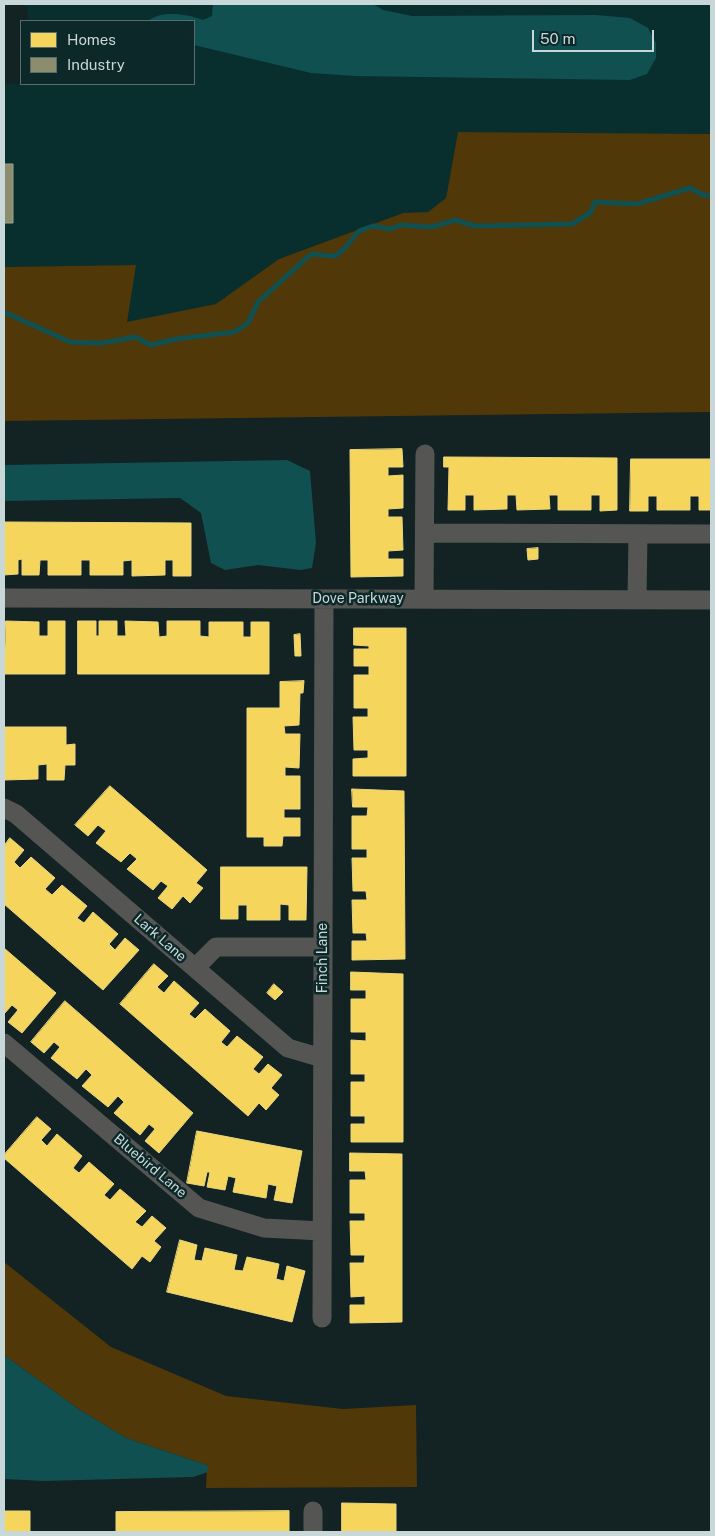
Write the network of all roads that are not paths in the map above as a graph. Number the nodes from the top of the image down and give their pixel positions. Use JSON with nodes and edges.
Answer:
{"nodes":[{"id":1,"x":425,"y":454,"type":"dead end"},
{"id":2,"x":425,"y":533,"type":"junction"},
{"id":3,"x":638,"y":534,"type":"junction"},
{"id":4,"x":711,"y":534,"type":"edge"},
{"id":5,"x":4,"y":598,"type":"edge"},
{"id":6,"x":324,"y":599,"type":"junction"},
{"id":7,"x":424,"y":599,"type":"junction"},
{"id":8,"x":637,"y":600,"type":"junction"},
{"id":9,"x":711,"y":600,"type":"edge"},
{"id":10,"x":4,"y":808,"type":"edge"},
{"id":11,"x":323,"y":947,"type":"junction"},
{"id":12,"x":195,"y":968,"type":"junction"},
{"id":13,"x":4,"y":1043,"type":"edge"},
{"id":14,"x":322,"y":1058,"type":"junction"},
{"id":15,"x":322,"y":1231,"type":"junction"},
{"id":16,"x":322,"y":1318,"type":"dead end"},
{"id":17,"x":313,"y":1511,"type":"dead end"},
{"id":18,"x":313,"y":1532,"type":"edge"}],
"edges":[{"from":1,"to":2,"type":"street"},
{"from":2,"to":3,"type":"street"},
{"from":2,"to":7,"type":"street"},
{"from":3,"to":4,"type":"street"},
{"from":3,"to":8,"type":"street"},
{"from":5,"to":6,"type":"street","name":"Dove Parkway"},
{"from":6,"to":7,"type":"street","name":"Dove Parkway"},
{"from":6,"to":11,"type":"street","name":"Finch Lane"},
{"from":7,"to":8,"type":"street","name":"Dove Parkway"},
{"from":8,"to":9,"type":"street","name":"Dove Parkway"},
{"from":10,"to":12,"type":"street","name":"Lark Lane"},
{"from":11,"to":12,"type":"street"},
{"from":11,"to":14,"type":"street","name":"Finch Lane"},
{"from":12,"to":14,"type":"street","name":"Lark Lane"},
{"from":13,"to":15,"type":"street","name":"Bluebird Lane"},
{"from":14,"to":15,"type":"street","name":"Finch Lane"},
{"from":15,"to":16,"type":"street","name":"Finch Lane"},
{"from":17,"to":18,"type":"street"}]}
